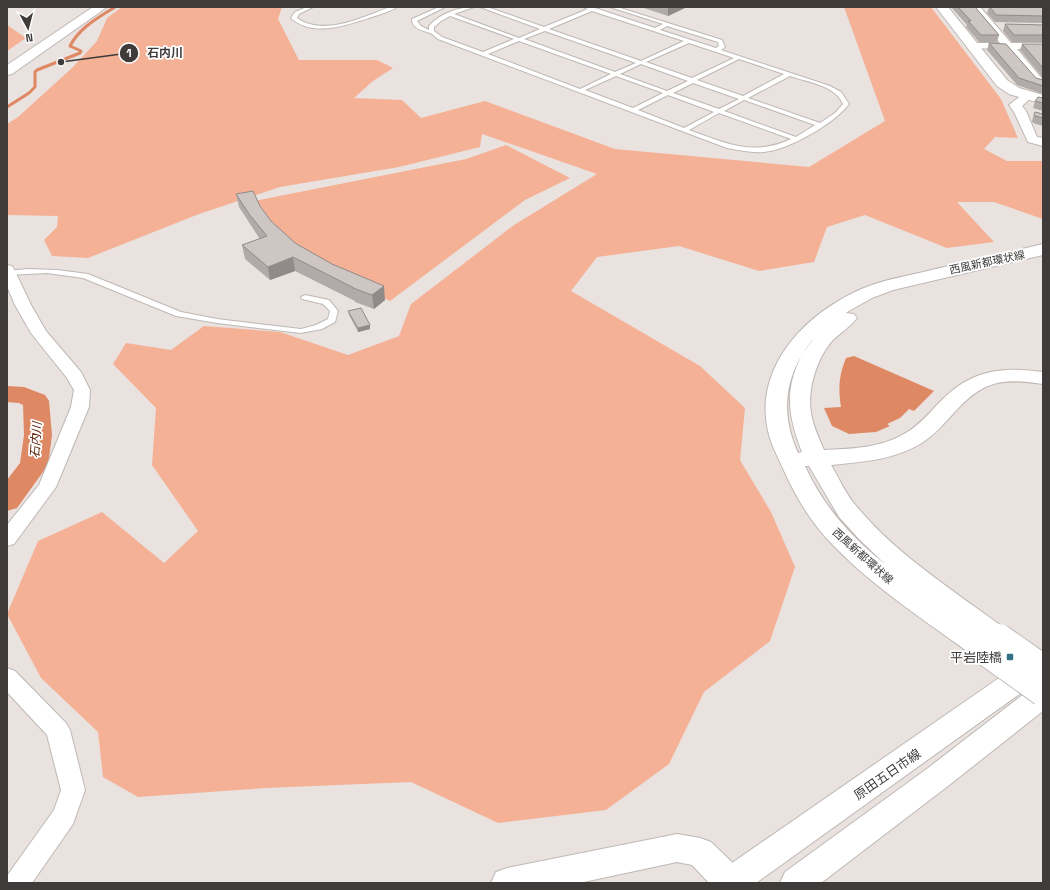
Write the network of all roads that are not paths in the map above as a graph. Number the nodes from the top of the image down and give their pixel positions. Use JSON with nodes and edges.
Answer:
{"nodes":[{"id":1,"x":90,"y":7,"type":"edge"},
{"id":2,"x":101,"y":7,"type":"edge"},
{"id":3,"x":311,"y":7,"type":"edge"},
{"id":4,"x":395,"y":7,"type":"edge"},
{"id":5,"x":443,"y":7,"type":"edge"},
{"id":6,"x":472,"y":7,"type":"edge"},
{"id":7,"x":482,"y":7,"type":"edge"},
{"id":8,"x":585,"y":7,"type":"edge"},
{"id":9,"x":599,"y":7,"type":"edge"},
{"id":10,"x":612,"y":7,"type":"edge"},
{"id":11,"x":942,"y":7,"type":"edge"},
{"id":12,"x":976,"y":8,"type":"edge"},
{"id":13,"x":990,"y":8,"type":"edge"},
{"id":14,"x":592,"y":10,"type":"junction"},
{"id":15,"x":451,"y":15,"type":"junction"},
{"id":16,"x":667,"y":24,"type":"junction"},
{"id":17,"x":991,"y":26,"type":"junction"},
{"id":18,"x":1006,"y":26,"type":"edge"},
{"id":19,"x":545,"y":29,"type":"junction"},
{"id":20,"x":655,"y":30,"type":"junction"},
{"id":21,"x":432,"y":32,"type":"junction"},
{"id":22,"x":519,"y":39,"type":"junction"},
{"id":23,"x":688,"y":41,"type":"junction"},
{"id":24,"x":973,"y":46,"type":"junction"},
{"id":25,"x":1008,"y":46,"type":"junction"},
{"id":26,"x":1043,"y":46,"type":"edge"},
{"id":27,"x":717,"y":50,"type":"junction"},
{"id":28,"x":484,"y":54,"type":"junction"},
{"id":29,"x":739,"y":57,"type":"junction"},
{"id":30,"x":7,"y":62,"type":"edge"},
{"id":31,"x":642,"y":62,"type":"junction"},
{"id":32,"x":1026,"y":67,"type":"junction"},
{"id":33,"x":1043,"y":67,"type":"edge"},
{"id":34,"x":7,"y":71,"type":"edge"},
{"id":35,"x":616,"y":74,"type":"junction"},
{"id":36,"x":789,"y":74,"type":"junction"},
{"id":37,"x":693,"y":80,"type":"junction"},
{"id":38,"x":1043,"y":83,"type":"edge"},
{"id":39,"x":581,"y":90,"type":"junction"},
{"id":40,"x":668,"y":93,"type":"junction"},
{"id":41,"x":1027,"y":96,"type":"junction"},
{"id":42,"x":744,"y":98,"type":"junction"},
{"id":43,"x":1043,"y":100,"type":"edge"},
{"id":44,"x":634,"y":110,"type":"junction"},
{"id":45,"x":718,"y":111,"type":"junction"},
{"id":46,"x":1020,"y":111,"type":"junction"},
{"id":47,"x":1035,"y":114,"type":"edge"},
{"id":48,"x":820,"y":125,"type":"junction"},
{"id":49,"x":684,"y":130,"type":"junction"},
{"id":50,"x":796,"y":140,"type":"junction"},
{"id":51,"x":1043,"y":142,"type":"edge"},
{"id":52,"x":1043,"y":249,"type":"edge"},
{"id":53,"x":1043,"y":261,"type":"edge"},
{"id":54,"x":8,"y":271,"type":"edge"},
{"id":55,"x":305,"y":297,"type":"dead end"},
{"id":56,"x":1043,"y":378,"type":"edge"},
{"id":57,"x":816,"y":458,"type":"junction"},
{"id":58,"x":790,"y":460,"type":"junction"},
{"id":59,"x":7,"y":539,"type":"edge"},
{"id":60,"x":992,"y":644,"type":"junction"},
{"id":61,"x":1043,"y":663,"type":"edge"},
{"id":62,"x":1043,"y":669,"type":"edge"},
{"id":63,"x":7,"y":676,"type":"edge"},
{"id":64,"x":1043,"y":692,"type":"edge"},
{"id":65,"x":1043,"y":695,"type":"edge"},
{"id":66,"x":559,"y":878,"type":"edge"},
{"id":67,"x":17,"y":883,"type":"edge"},
{"id":68,"x":507,"y":883,"type":"edge"},
{"id":69,"x":730,"y":883,"type":"edge"},
{"id":70,"x":796,"y":883,"type":"edge"}],
"edges":[{"from":1,"to":30,"type":"street"},
{"from":2,"to":34,"type":"street"},
{"from":3,"to":4,"type":"lane"},
{"from":5,"to":21,"type":"lane"},
{"from":6,"to":15,"type":"lane"},
{"from":7,"to":19,"type":"lane"},
{"from":8,"to":14,"type":"lane"},
{"from":9,"to":14,"type":"lane"},
{"from":10,"to":16,"type":"lane"},
{"from":11,"to":24,"type":"street"},
{"from":12,"to":13,"type":"street"},
{"from":12,"to":17,"type":"street"},
{"from":14,"to":19,"type":"lane"},
{"from":14,"to":20,"type":"lane"},
{"from":15,"to":21,"type":"lane"},
{"from":15,"to":22,"type":"lane"},
{"from":16,"to":20,"type":"lane"},
{"from":16,"to":27,"type":"lane"},
{"from":17,"to":18,"type":"street"},
{"from":17,"to":25,"type":"street"},
{"from":19,"to":22,"type":"lane"},
{"from":19,"to":31,"type":"lane"},
{"from":20,"to":23,"type":"lane"},
{"from":21,"to":28,"type":"lane"},
{"from":22,"to":28,"type":"lane"},
{"from":22,"to":35,"type":"lane"},
{"from":23,"to":27,"type":"lane"},
{"from":23,"to":31,"type":"lane"},
{"from":24,"to":25,"type":"street"},
{"from":24,"to":41,"type":"street"},
{"from":25,"to":26,"type":"street"},
{"from":25,"to":32,"type":"street"},
{"from":27,"to":29,"type":"lane"},
{"from":28,"to":39,"type":"lane"},
{"from":29,"to":36,"type":"lane"},
{"from":29,"to":37,"type":"lane"},
{"from":31,"to":35,"type":"lane"},
{"from":31,"to":37,"type":"lane"},
{"from":32,"to":33,"type":"street"},
{"from":32,"to":38,"type":"street"},
{"from":35,"to":39,"type":"lane"},
{"from":35,"to":40,"type":"lane"},
{"from":36,"to":42,"type":"lane"},
{"from":36,"to":48,"type":"lane"},
{"from":37,"to":40,"type":"lane"},
{"from":37,"to":42,"type":"lane"},
{"from":39,"to":44,"type":"lane"},
{"from":40,"to":44,"type":"lane"},
{"from":40,"to":45,"type":"lane"},
{"from":41,"to":43,"type":"street"},
{"from":41,"to":46,"type":"street"},
{"from":42,"to":45,"type":"lane"},
{"from":42,"to":48,"type":"lane"},
{"from":44,"to":49,"type":"lane"},
{"from":45,"to":49,"type":"lane"},
{"from":45,"to":50,"type":"lane"},
{"from":46,"to":47,"type":"street"},
{"from":46,"to":51,"type":"street"},
{"from":48,"to":50,"type":"lane"},
{"from":49,"to":50,"type":"lane"},
{"from":52,"to":58,"type":"street","name":"西風新都環状線"},
{"from":53,"to":57,"type":"street","name":"西風新都環状線"},
{"from":54,"to":55,"type":"lane"},
{"from":54,"to":59,"type":"street"},
{"from":56,"to":57,"type":"street"},
{"from":57,"to":58,"type":"street"},
{"from":57,"to":60,"type":"street","name":"西風新都環状線"},
{"from":58,"to":60,"type":"street","name":"西風新都環状線"},
{"from":60,"to":62,"type":"street","name":"西風新都環状線","bridge":true},
{"from":60,"to":64,"type":"street","name":"西風新都環状線","bridge":true},
{"from":61,"to":69,"type":"street","name":"原田五日市線"},
{"from":63,"to":67,"type":"street"},
{"from":65,"to":70,"type":"street"},
{"from":66,"to":68,"type":"street"},
{"from":66,"to":69,"type":"street"}]}
